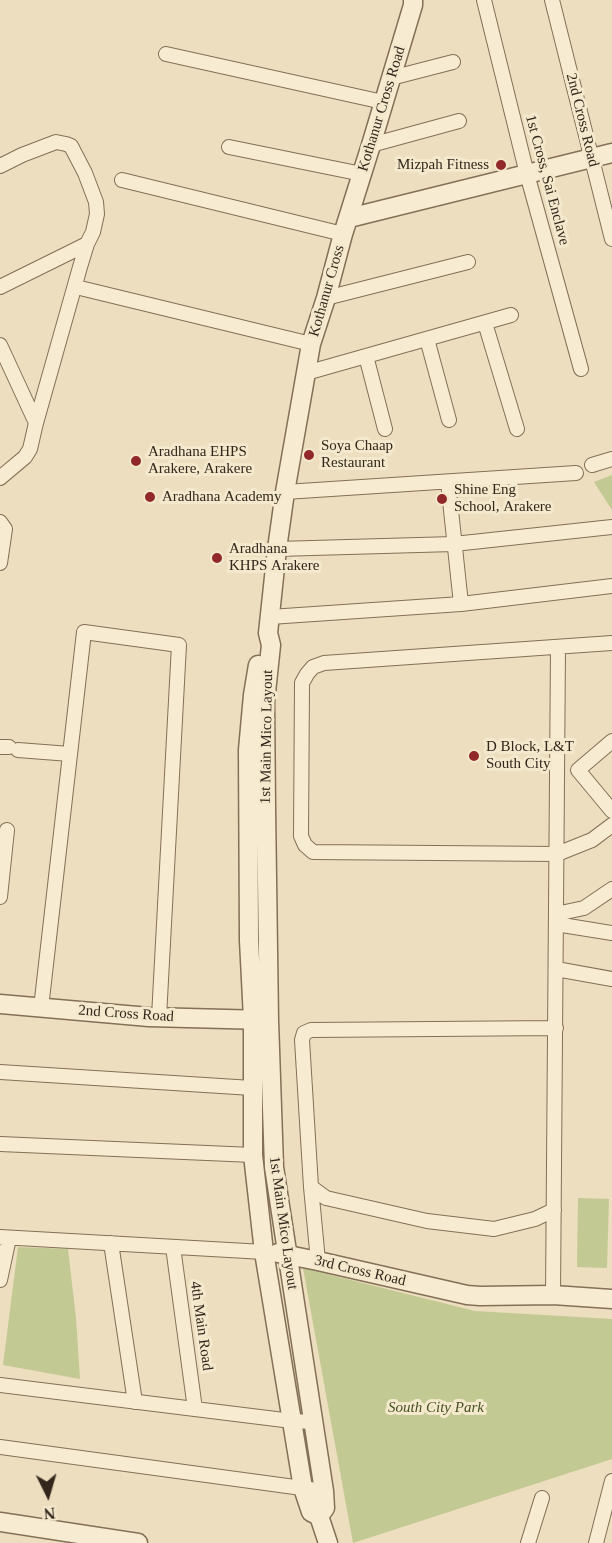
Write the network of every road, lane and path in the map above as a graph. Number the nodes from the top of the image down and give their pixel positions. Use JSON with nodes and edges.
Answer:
{"nodes":[{"id":1,"x":413,"y":0,"type":"edge"},
{"id":2,"x":484,"y":0,"type":"edge"},
{"id":3,"x":552,"y":0,"type":"edge"},
{"id":4,"x":166,"y":54,"type":"dead end"},
{"id":5,"x":453,"y":62,"type":"dead end"},
{"id":6,"x":391,"y":78,"type":"junction"},
{"id":7,"x":383,"y":102,"type":"junction"},
{"id":8,"x":459,"y":121,"type":"dead end"},
{"id":9,"x":371,"y":145,"type":"junction"},
{"id":10,"x":230,"y":147,"type":"dead end"},
{"id":11,"x":612,"y":153,"type":"edge"},
{"id":12,"x":592,"y":158,"type":"junction"},
{"id":13,"x":0,"y":166,"type":"edge"},
{"id":14,"x":362,"y":174,"type":"junction"},
{"id":15,"x":528,"y":174,"type":"junction"},
{"id":16,"x":123,"y":180,"type":"dead end"},
{"id":17,"x":346,"y":226,"type":"junction"},
{"id":18,"x":612,"y":239,"type":"edge"},
{"id":19,"x":87,"y":244,"type":"junction"},
{"id":20,"x":468,"y":262,"type":"dead end"},
{"id":21,"x":0,"y":287,"type":"edge"},
{"id":22,"x":76,"y":287,"type":"junction"},
{"id":23,"x":326,"y":298,"type":"junction"},
{"id":24,"x":511,"y":315,"type":"dead end"},
{"id":25,"x":485,"y":323,"type":"junction"},
{"id":26,"x":427,"y":339,"type":"junction"},
{"id":27,"x":311,"y":344,"type":"junction"},
{"id":28,"x":0,"y":345,"type":"edge"},
{"id":29,"x":366,"y":356,"type":"junction"},
{"id":30,"x":581,"y":369,"type":"dead end"},
{"id":31,"x":306,"y":373,"type":"junction"},
{"id":32,"x":449,"y":420,"type":"dead end"},
{"id":33,"x":36,"y":423,"type":"junction"},
{"id":34,"x":384,"y":429,"type":"dead end"},
{"id":35,"x":517,"y":429,"type":"dead end"},
{"id":36,"x":612,"y":459,"type":"edge"},
{"id":37,"x":592,"y":465,"type":"dead end"},
{"id":38,"x":576,"y":473,"type":"dead end"},
{"id":39,"x":0,"y":478,"type":"edge"},
{"id":40,"x":448,"y":482,"type":"junction"},
{"id":41,"x":285,"y":492,"type":"junction"},
{"id":42,"x":0,"y":522,"type":"edge"},
{"id":43,"x":612,"y":527,"type":"edge"},
{"id":44,"x":454,"y":544,"type":"junction"},
{"id":45,"x":277,"y":549,"type":"junction"},
{"id":46,"x":0,"y":563,"type":"edge"},
{"id":47,"x":612,"y":586,"type":"edge"},
{"id":48,"x":461,"y":604,"type":"junction"},
{"id":49,"x":269,"y":625,"type":"junction"},
{"id":50,"x":612,"y":643,"type":"edge"},
{"id":51,"x":558,"y":648,"type":"junction"},
{"id":52,"x":612,"y":741,"type":"edge"},
{"id":53,"x":9,"y":748,"type":"edge"},
{"id":54,"x":70,"y":754,"type":"junction"},
{"id":55,"x":612,"y":811,"type":"edge"},
{"id":56,"x":612,"y":825,"type":"edge"},
{"id":57,"x":7,"y":830,"type":"dead end"},
{"id":58,"x":557,"y":854,"type":"junction"},
{"id":59,"x":612,"y":889,"type":"edge"},
{"id":60,"x":0,"y":897,"type":"edge"},
{"id":61,"x":556,"y":919,"type":"junction"},
{"id":62,"x":612,"y":933,"type":"edge"},
{"id":63,"x":556,"y":969,"type":"junction"},
{"id":64,"x":612,"y":979,"type":"edge"},
{"id":65,"x":0,"y":1004,"type":"edge"},
{"id":66,"x":41,"y":1008,"type":"junction"},
{"id":67,"x":159,"y":1017,"type":"junction"},
{"id":68,"x":261,"y":1020,"type":"junction"},
{"id":69,"x":556,"y":1028,"type":"junction"},
{"id":70,"x":0,"y":1072,"type":"edge"},
{"id":71,"x":252,"y":1088,"type":"junction"},
{"id":72,"x":0,"y":1144,"type":"edge"},
{"id":73,"x":253,"y":1155,"type":"junction"},
{"id":74,"x":310,"y":1187,"type":"junction"},
{"id":75,"x":554,"y":1210,"type":"junction"},
{"id":76,"x":5,"y":1237,"type":"edge"},
{"id":77,"x":111,"y":1243,"type":"junction"},
{"id":78,"x":173,"y":1247,"type":"junction"},
{"id":79,"x":264,"y":1252,"type":"junction"},
{"id":80,"x":286,"y":1254,"type":"junction"},
{"id":81,"x":318,"y":1261,"type":"junction"},
{"id":82,"x":0,"y":1280,"type":"edge"},
{"id":83,"x":553,"y":1295,"type":"junction"},
{"id":84,"x":612,"y":1299,"type":"edge"},
{"id":85,"x":0,"y":1384,"type":"edge"},
{"id":86,"x":135,"y":1401,"type":"junction"},
{"id":87,"x":195,"y":1409,"type":"junction"},
{"id":88,"x":292,"y":1421,"type":"junction"},
{"id":89,"x":313,"y":1422,"type":"junction"},
{"id":90,"x":0,"y":1447,"type":"edge"},
{"id":91,"x":612,"y":1481,"type":"edge"},
{"id":92,"x":303,"y":1488,"type":"junction"},
{"id":93,"x":324,"y":1491,"type":"junction"},
{"id":94,"x":542,"y":1498,"type":"dead end"},
{"id":95,"x":319,"y":1516,"type":"junction"},
{"id":96,"x":0,"y":1522,"type":"edge"},
{"id":97,"x":138,"y":1543,"type":"edge"},
{"id":98,"x":328,"y":1543,"type":"edge"},
{"id":99,"x":528,"y":1543,"type":"edge"},
{"id":100,"x":596,"y":1543,"type":"edge"}],
"edges":[{"from":1,"to":6,"type":"street","name":"Kothanur Cross Road"},
{"from":2,"to":15,"type":"street","name":"1st Cross, Sai Enclave"},
{"from":3,"to":12,"type":"street","name":"2nd Cross Road"},
{"from":4,"to":7,"type":"street"},
{"from":5,"to":6,"type":"street"},
{"from":6,"to":7,"type":"street","name":"Kothanur Cross Road"},
{"from":7,"to":9,"type":"street","name":"Kothanur Cross Road"},
{"from":8,"to":9,"type":"street"},
{"from":9,"to":14,"type":"street","name":"Kothanur Cross Road"},
{"from":10,"to":14,"type":"street"},
{"from":11,"to":12,"type":"street"},
{"from":12,"to":15,"type":"street"},
{"from":12,"to":18,"type":"street","name":"2nd Cross Road"},
{"from":13,"to":19,"type":"street"},
{"from":14,"to":17,"type":"street","name":"Kothanur Cross Road"},
{"from":15,"to":17,"type":"street"},
{"from":15,"to":30,"type":"street","name":"1st Cross, Sai Enclave"},
{"from":16,"to":17,"type":"street"},
{"from":17,"to":23,"type":"street","name":"Kothanur Cross"},
{"from":19,"to":21,"type":"street"},
{"from":19,"to":22,"type":"street"},
{"from":20,"to":23,"type":"street"},
{"from":22,"to":27,"type":"street"},
{"from":22,"to":33,"type":"street"},
{"from":23,"to":27,"type":"street","name":"Kothanur Cross"},
{"from":24,"to":25,"type":"street"},
{"from":25,"to":26,"type":"street"},
{"from":25,"to":35,"type":"street"},
{"from":26,"to":29,"type":"street"},
{"from":26,"to":32,"type":"street"},
{"from":27,"to":31,"type":"street","name":"Kothanur Cross"},
{"from":28,"to":33,"type":"street"},
{"from":29,"to":31,"type":"street"},
{"from":29,"to":34,"type":"street"},
{"from":31,"to":41,"type":"street","name":"Kothanur Cross"},
{"from":33,"to":39,"type":"street"},
{"from":36,"to":37,"type":"street"},
{"from":38,"to":40,"type":"street"},
{"from":40,"to":41,"type":"street"},
{"from":40,"to":44,"type":"street"},
{"from":41,"to":45,"type":"street","name":"Kothanur Cross"},
{"from":42,"to":46,"type":"street"},
{"from":43,"to":44,"type":"street"},
{"from":44,"to":45,"type":"street"},
{"from":44,"to":48,"type":"street"},
{"from":45,"to":49,"type":"street","name":"Kothanur Cross"},
{"from":47,"to":48,"type":"street"},
{"from":48,"to":49,"type":"street"},
{"from":49,"to":68,"type":"street","name":"1st Main Mico Layout"},
{"from":50,"to":51,"type":"street"},
{"from":51,"to":58,"type":"street"},
{"from":51,"to":58,"type":"street"},
{"from":52,"to":55,"type":"street"},
{"from":53,"to":54,"type":"street"},
{"from":54,"to":66,"type":"street"},
{"from":54,"to":67,"type":"street"},
{"from":56,"to":58,"type":"street"},
{"from":57,"to":60,"type":"street"},
{"from":58,"to":61,"type":"street"},
{"from":59,"to":61,"type":"street"},
{"from":61,"to":62,"type":"street"},
{"from":61,"to":63,"type":"street"},
{"from":63,"to":64,"type":"street"},
{"from":63,"to":69,"type":"street"},
{"from":65,"to":66,"type":"street","name":"2nd Cross Road"},
{"from":66,"to":67,"type":"street","name":"2nd Cross Road"},
{"from":67,"to":68,"type":"street","name":"2nd Cross Road"},
{"from":68,"to":71,"type":"street","name":"1st Main Mico Layout"},
{"from":68,"to":80,"type":"street","name":"1st Main Mico Layout"},
{"from":69,"to":74,"type":"street"},
{"from":69,"to":75,"type":"street"},
{"from":70,"to":71,"type":"street"},
{"from":71,"to":73,"type":"street","name":"1st Main Mico Layout"},
{"from":72,"to":73,"type":"street"},
{"from":73,"to":79,"type":"street","name":"1st Main Mico Layout"},
{"from":74,"to":75,"type":"street"},
{"from":74,"to":81,"type":"street"},
{"from":75,"to":83,"type":"street"},
{"from":76,"to":77,"type":"street","name":"3rd Cross Road"},
{"from":76,"to":82,"type":"street"},
{"from":77,"to":78,"type":"street","name":"3rd Cross Road"},
{"from":77,"to":86,"type":"street"},
{"from":78,"to":79,"type":"street","name":"3rd Cross Road"},
{"from":78,"to":87,"type":"street","name":"4th Main Road"},
{"from":79,"to":80,"type":"street","name":"3rd Cross Road"},
{"from":79,"to":88,"type":"street","name":"1st Main Mico Layout"},
{"from":80,"to":81,"type":"street","name":"3rd Cross Road"},
{"from":80,"to":89,"type":"street","name":"1st Main Mico Layout"},
{"from":81,"to":83,"type":"street","name":"3rd Cross Road"},
{"from":83,"to":84,"type":"street","name":"3rd Cross Road"},
{"from":85,"to":86,"type":"street"},
{"from":86,"to":87,"type":"street"},
{"from":87,"to":88,"type":"street"},
{"from":88,"to":89,"type":"street"},
{"from":88,"to":92,"type":"street","name":"1st Main Mico Layout"},
{"from":89,"to":93,"type":"street","name":"1st Main Mico Layout"},
{"from":90,"to":92,"type":"street"},
{"from":91,"to":100,"type":"street"},
{"from":92,"to":93,"type":"street"},
{"from":92,"to":95,"type":"street","name":"1st Main Mico Layout"},
{"from":93,"to":95,"type":"street","name":"1st Main Mico Layout"},
{"from":94,"to":99,"type":"street"},
{"from":95,"to":98,"type":"street","name":"1st Main Mico Layout"},
{"from":96,"to":97,"type":"street"}]}
